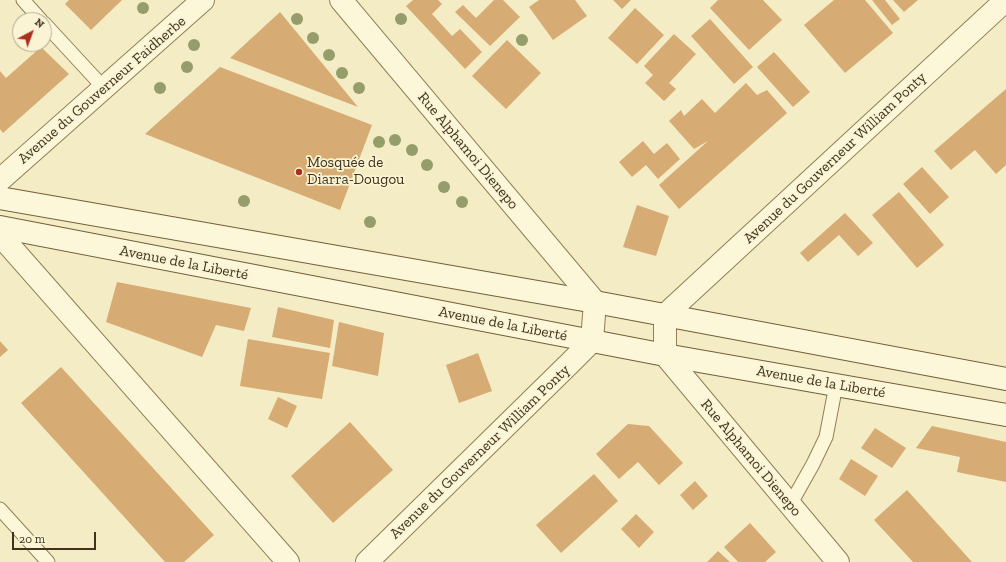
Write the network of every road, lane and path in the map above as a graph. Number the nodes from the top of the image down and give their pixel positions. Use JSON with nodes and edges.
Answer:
{"nodes":[{"id":1,"x":24,"y":0,"type":"edge"},
{"id":2,"x":204,"y":0,"type":"edge"},
{"id":3,"x":341,"y":0,"type":"edge"},
{"id":4,"x":1006,"y":0,"type":"edge"},
{"id":5,"x":35,"y":12,"type":"edge"},
{"id":6,"x":52,"y":32,"type":"edge"},
{"id":7,"x":104,"y":88,"type":"junction"},
{"id":8,"x":0,"y":180,"type":"edge"},
{"id":9,"x":0,"y":198,"type":"edge"},
{"id":10,"x":0,"y":227,"type":"edge"},
{"id":11,"x":0,"y":235,"type":"edge"},
{"id":12,"x":595,"y":302,"type":"junction"},
{"id":13,"x":665,"y":315,"type":"junction"},
{"id":14,"x":592,"y":341,"type":"junction"},
{"id":15,"x":664,"y":355,"type":"junction"},
{"id":16,"x":1006,"y":379,"type":"edge"},
{"id":17,"x":836,"y":385,"type":"junction"},
{"id":18,"x":1006,"y":415,"type":"edge"},
{"id":19,"x":790,"y":505,"type":"junction"},
{"id":20,"x":0,"y":509,"type":"edge"},
{"id":21,"x":48,"y":562,"type":"edge"},
{"id":22,"x":288,"y":562,"type":"edge"},
{"id":23,"x":367,"y":562,"type":"edge"},
{"id":24,"x":838,"y":562,"type":"edge"}],
"edges":[{"from":1,"to":5,"type":"lane"},
{"from":2,"to":7,"type":"street","name":"Avenue du Gouverneur Faidherbe"},
{"from":3,"to":12,"type":"street","name":"Rue Alphamoi Dienepo"},
{"from":4,"to":13,"type":"street","name":"Avenue du Gouverneur William Ponty"},
{"from":6,"to":7,"type":"lane"},
{"from":7,"to":8,"type":"street","name":"Avenue du Gouverneur Faidherbe"},
{"from":9,"to":12,"type":"street","name":"Avenue de la Liberté"},
{"from":10,"to":14,"type":"street","name":"Avenue de la Liberté"},
{"from":11,"to":22,"type":"street"},
{"from":12,"to":13,"type":"street","name":"Avenue de la Liberté"},
{"from":12,"to":14,"type":"street"},
{"from":13,"to":15,"type":"street"},
{"from":13,"to":16,"type":"street","name":"Avenue de la Liberté"},
{"from":14,"to":15,"type":"street","name":"Avenue de la Liberté"},
{"from":14,"to":23,"type":"street","name":"Avenue du Gouverneur William Ponty"},
{"from":15,"to":17,"type":"street","name":"Avenue de la Liberté"},
{"from":15,"to":19,"type":"street","name":"Rue Alphamoi Dienepo"},
{"from":17,"to":18,"type":"street","name":"Avenue de la Liberté"},
{"from":17,"to":19,"type":"lane"},
{"from":19,"to":24,"type":"street","name":"Rue Alphamoi Dienepo"},
{"from":20,"to":21,"type":"lane"}]}
